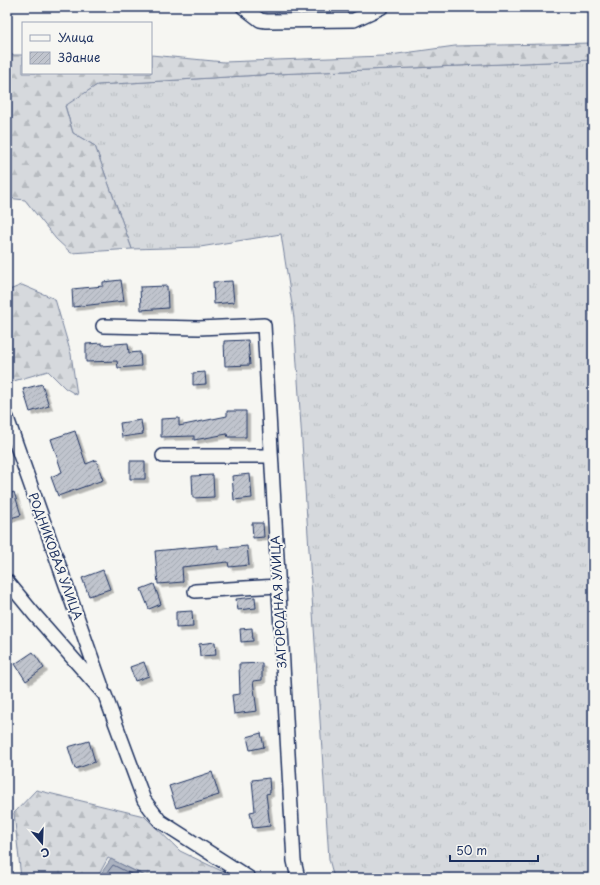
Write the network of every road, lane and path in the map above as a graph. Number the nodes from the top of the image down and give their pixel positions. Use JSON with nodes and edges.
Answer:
{"nodes":[{"id":1,"x":243,"y":7,"type":"edge"},
{"id":2,"x":382,"y":7,"type":"edge"},
{"id":3,"x":103,"y":326,"type":"dead end"},
{"id":4,"x":7,"y":418,"type":"edge"},
{"id":5,"x":163,"y":456,"type":"dead end"},
{"id":6,"x":270,"y":456,"type":"junction"},
{"id":7,"x":7,"y":580,"type":"edge"},
{"id":8,"x":278,"y":586,"type":"junction"},
{"id":9,"x":195,"y":590,"type":"dead end"},
{"id":10,"x":105,"y":694,"type":"junction"},
{"id":11,"x":249,"y":878,"type":"edge"},
{"id":12,"x":298,"y":878,"type":"edge"}],
"edges":[{"from":1,"to":2,"type":"street"},
{"from":3,"to":6,"type":"street","name":"ЗАГОРОДНАЯ УЛИЦА"},
{"from":4,"to":10,"type":"street","name":"РОДНИКОВАЯ УЛИЦА"},
{"from":5,"to":6,"type":"street"},
{"from":6,"to":8,"type":"street","name":"ЗАГОРОДНАЯ УЛИЦА"},
{"from":7,"to":10,"type":"street"},
{"from":8,"to":9,"type":"street"},
{"from":8,"to":12,"type":"street","name":"ЗАГОРОДНАЯ УЛИЦА"},
{"from":10,"to":11,"type":"street","name":"РОДНИКОВАЯ УЛИЦА"}]}
